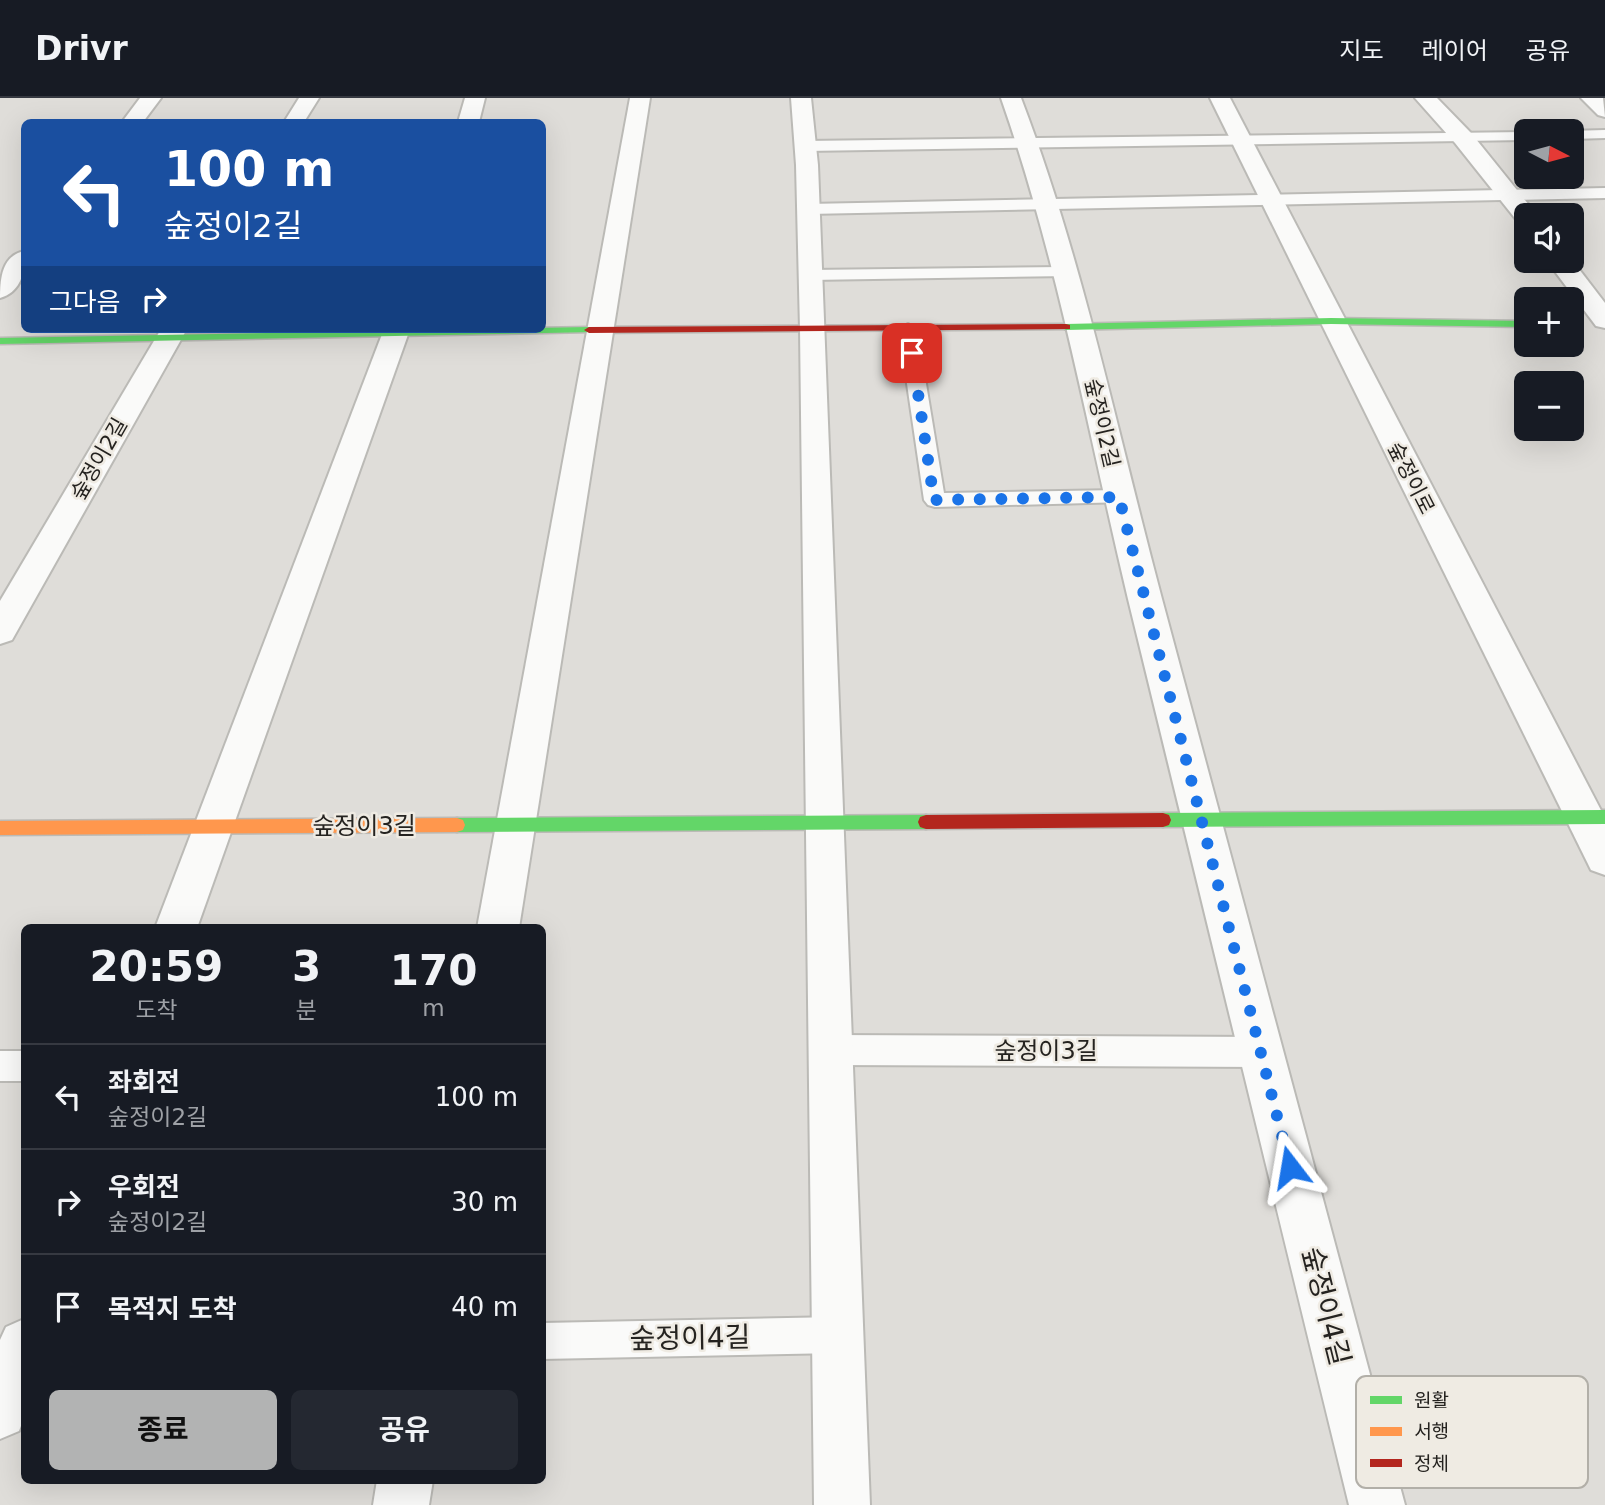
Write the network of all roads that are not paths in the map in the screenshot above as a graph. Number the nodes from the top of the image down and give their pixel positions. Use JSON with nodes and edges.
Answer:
{"nodes":[{"id":1,"x":151,"y":98,"type":"edge"},
{"id":2,"x":309,"y":98,"type":"edge"},
{"id":3,"x":475,"y":98,"type":"edge"},
{"id":4,"x":640,"y":98,"type":"edge"},
{"id":5,"x":801,"y":98,"type":"edge"},
{"id":6,"x":1011,"y":98,"type":"edge"},
{"id":7,"x":1220,"y":98,"type":"edge"},
{"id":8,"x":1425,"y":98,"type":"edge"},
{"id":9,"x":1591,"y":98,"type":"edge"},
{"id":10,"x":1605,"y":111,"type":"edge"},
{"id":11,"x":134,"y":119,"type":"edge"},
{"id":12,"x":297,"y":119,"type":"edge"},
{"id":13,"x":470,"y":119,"type":"edge"},
{"id":14,"x":1605,"y":134,"type":"edge"},
{"id":15,"x":1584,"y":135,"type":"edge"},
{"id":16,"x":1514,"y":136,"type":"edge"},
{"id":17,"x":1463,"y":138,"type":"junction"},
{"id":18,"x":1240,"y":141,"type":"junction"},
{"id":19,"x":1030,"y":151,"type":"junction"},
{"id":20,"x":806,"y":156,"type":"junction"},
{"id":21,"x":1605,"y":193,"type":"edge"},
{"id":22,"x":1509,"y":195,"type":"junction"},
{"id":23,"x":1271,"y":198,"type":"junction"},
{"id":24,"x":1045,"y":203,"type":"junction"},
{"id":25,"x":1515,"y":203,"type":"edge"},
{"id":26,"x":808,"y":209,"type":"junction"},
{"id":27,"x":21,"y":262,"type":"edge"},
{"id":28,"x":1063,"y":272,"type":"junction"},
{"id":29,"x":1568,"y":273,"type":"edge"},
{"id":30,"x":810,"y":275,"type":"junction"},
{"id":31,"x":0,"y":289,"type":"edge"},
{"id":32,"x":1331,"y":321,"type":"junction"},
{"id":33,"x":1605,"y":322,"type":"edge"},
{"id":34,"x":1584,"y":323,"type":"edge"},
{"id":35,"x":1514,"y":324,"type":"edge"},
{"id":36,"x":1080,"y":327,"type":"junction"},
{"id":37,"x":813,"y":329,"type":"junction"},
{"id":38,"x":908,"y":329,"type":"junction"},
{"id":39,"x":546,"y":330,"type":"edge"},
{"id":40,"x":601,"y":330,"type":"junction"},
{"id":41,"x":246,"y":333,"type":"edge"},
{"id":42,"x":395,"y":333,"type":"edge"},
{"id":43,"x":171,"y":334,"type":"edge"},
{"id":44,"x":0,"y":341,"type":"edge"},
{"id":45,"x":1119,"y":497,"type":"junction"},
{"id":46,"x":0,"y":631,"type":"edge"},
{"id":47,"x":1595,"y":817,"type":"edge"},
{"id":48,"x":1202,"y":820,"type":"junction"},
{"id":49,"x":824,"y":822,"type":"junction"},
{"id":50,"x":516,"y":825,"type":"junction"},
{"id":51,"x":212,"y":827,"type":"junction"},
{"id":52,"x":0,"y":828,"type":"edge"},
{"id":53,"x":1605,"y":857,"type":"edge"},
{"id":54,"x":177,"y":924,"type":"edge"},
{"id":55,"x":499,"y":924,"type":"edge"},
{"id":56,"x":830,"y":1050,"type":"junction"},
{"id":57,"x":1261,"y":1052,"type":"junction"},
{"id":58,"x":0,"y":1066,"type":"edge"},
{"id":59,"x":21,"y":1066,"type":"edge"},
{"id":60,"x":838,"y":1335,"type":"junction"},
{"id":61,"x":546,"y":1341,"type":"edge"},
{"id":62,"x":18,"y":1350,"type":"edge"},
{"id":63,"x":0,"y":1412,"type":"edge"},
{"id":64,"x":1356,"y":1423,"type":"edge"},
{"id":65,"x":404,"y":1484,"type":"edge"},
{"id":66,"x":1373,"y":1488,"type":"edge"},
{"id":67,"x":401,"y":1505,"type":"edge"},
{"id":68,"x":842,"y":1505,"type":"edge"},
{"id":69,"x":1377,"y":1505,"type":"edge"}],
"edges":[{"from":1,"to":11,"type":"street"},
{"from":2,"to":12,"type":"street"},
{"from":3,"to":13,"type":"street"},
{"from":4,"to":40,"type":"street"},
{"from":5,"to":20,"type":"street"},
{"from":6,"to":19,"type":"street","name":"숲정이2길"},
{"from":7,"to":18,"type":"street","name":"숲정이로"},
{"from":8,"to":17,"type":"street"},
{"from":9,"to":10,"type":"street"},
{"from":14,"to":15,"type":"lane"},
{"from":16,"to":17,"type":"lane"},
{"from":17,"to":18,"type":"lane"},
{"from":17,"to":22,"type":"street"},
{"from":18,"to":19,"type":"lane"},
{"from":18,"to":23,"type":"street","name":"숲정이로"},
{"from":19,"to":20,"type":"lane"},
{"from":19,"to":24,"type":"street","name":"숲정이2길"},
{"from":20,"to":26,"type":"street"},
{"from":21,"to":22,"type":"lane"},
{"from":22,"to":23,"type":"lane"},
{"from":22,"to":25,"type":"street"},
{"from":23,"to":24,"type":"lane"},
{"from":23,"to":32,"type":"street","name":"숲정이로"},
{"from":24,"to":26,"type":"lane"},
{"from":24,"to":28,"type":"street","name":"숲정이2길"},
{"from":26,"to":30,"type":"street"},
{"from":27,"to":31,"type":"street"},
{"from":28,"to":30,"type":"lane"},
{"from":28,"to":36,"type":"street","name":"숲정이2길"},
{"from":29,"to":33,"type":"street"},
{"from":30,"to":37,"type":"street"},
{"from":32,"to":35,"type":"street"},
{"from":32,"to":36,"type":"street"},
{"from":32,"to":47,"type":"street","name":"숲정이로"},
{"from":33,"to":34,"type":"street"},
{"from":36,"to":38,"type":"street"},
{"from":36,"to":45,"type":"street","name":"숲정이2길"},
{"from":37,"to":38,"type":"street"},
{"from":37,"to":40,"type":"street"},
{"from":37,"to":49,"type":"street"},
{"from":38,"to":45,"type":"lane","name":"숲정이2길"},
{"from":39,"to":40,"type":"street"},
{"from":40,"to":50,"type":"street"},
{"from":41,"to":43,"type":"street"},
{"from":42,"to":51,"type":"street"},
{"from":43,"to":44,"type":"street"},
{"from":43,"to":46,"type":"street","name":"숲정이2길"},
{"from":45,"to":48,"type":"street"},
{"from":47,"to":48,"type":"street","name":"숲정이3길"},
{"from":47,"to":53,"type":"street","name":"숲정이로"},
{"from":48,"to":49,"type":"street","name":"숲정이3길"},
{"from":48,"to":57,"type":"street"},
{"from":49,"to":50,"type":"street","name":"숲정이3길"},
{"from":49,"to":56,"type":"street"},
{"from":50,"to":51,"type":"street","name":"숲정이3길"},
{"from":50,"to":55,"type":"street"},
{"from":51,"to":52,"type":"street","name":"숲정이3길"},
{"from":51,"to":54,"type":"street"},
{"from":56,"to":57,"type":"lane","name":"숲정이3길"},
{"from":56,"to":60,"type":"street"},
{"from":57,"to":64,"type":"street","name":"숲정이4길"},
{"from":58,"to":59,"type":"lane"},
{"from":60,"to":61,"type":"lane","name":"숲정이4길"},
{"from":60,"to":68,"type":"street"},
{"from":62,"to":63,"type":"street"},
{"from":65,"to":67,"type":"street"},
{"from":66,"to":69,"type":"street","name":"숲정이4길"}]}
